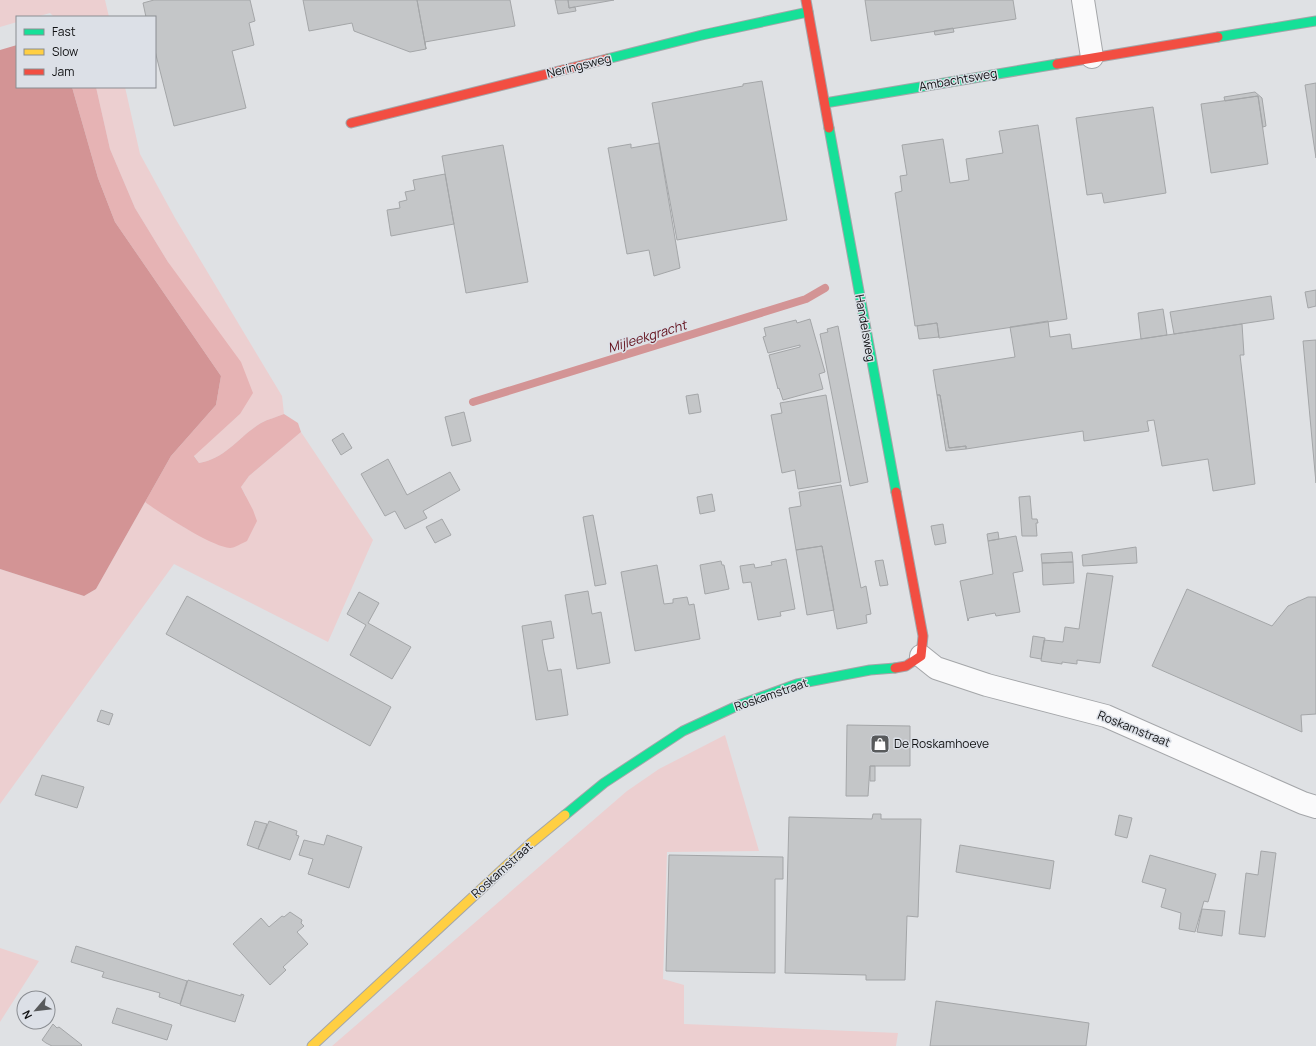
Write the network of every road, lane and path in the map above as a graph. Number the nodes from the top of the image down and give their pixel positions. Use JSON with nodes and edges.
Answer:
{"nodes":[{"id":1,"x":806,"y":0,"type":"edge"},
{"id":2,"x":1084,"y":0,"type":"edge"},
{"id":3,"x":808,"y":12,"type":"junction"},
{"id":4,"x":1316,"y":21,"type":"edge"},
{"id":5,"x":1092,"y":57,"type":"junction"},
{"id":6,"x":825,"y":102,"type":"junction"},
{"id":7,"x":351,"y":123,"type":"dead end"},
{"id":8,"x":921,"y":656,"type":"junction"},
{"id":9,"x":1316,"y":806,"type":"edge"},
{"id":10,"x":312,"y":1046,"type":"edge"}],
"edges":[{"from":1,"to":3,"type":"street","name":"Handelsweg"},
{"from":2,"to":5,"type":"street"},
{"from":3,"to":6,"type":"street","name":"Handelsweg"},
{"from":3,"to":7,"type":"street","name":"Neringsweg"},
{"from":4,"to":5,"type":"street","name":"Ambachtsweg"},
{"from":5,"to":6,"type":"street","name":"Ambachtsweg"},
{"from":6,"to":8,"type":"street","name":"Handelsweg"},
{"from":8,"to":9,"type":"street","name":"Roskamstraat"},
{"from":8,"to":10,"type":"street","name":"Roskamstraat"}]}
